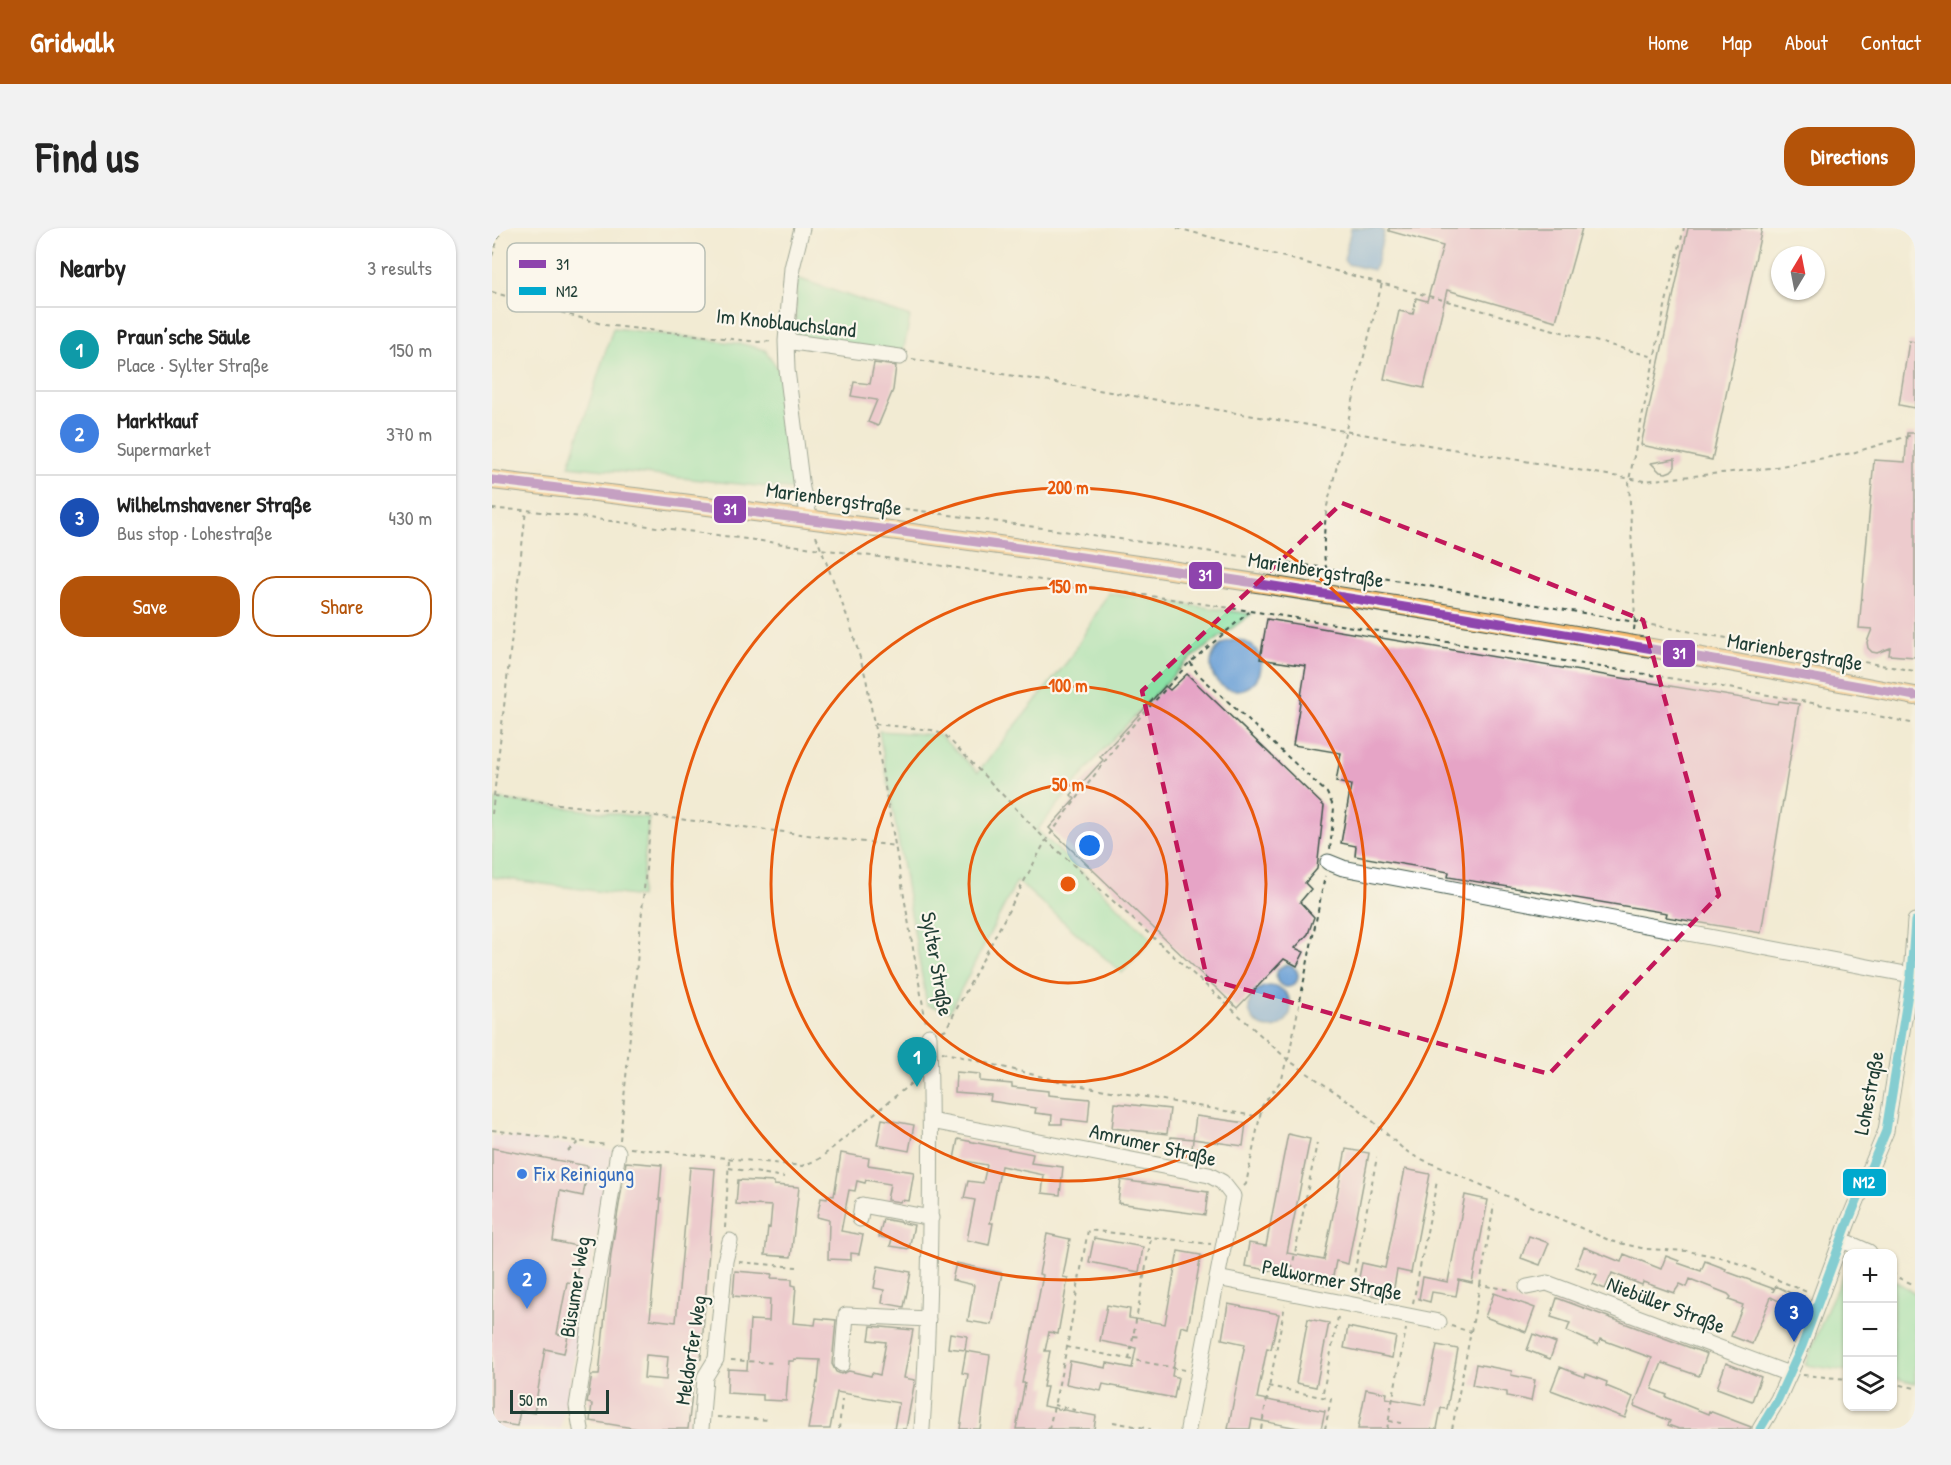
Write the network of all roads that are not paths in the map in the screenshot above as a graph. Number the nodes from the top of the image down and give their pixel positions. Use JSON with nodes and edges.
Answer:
{"nodes":[{"id":1,"x":802,"y":228,"type":"edge"},
{"id":2,"x":786,"y":341,"type":"junction"},
{"id":3,"x":900,"y":357,"type":"road end"},
{"id":4,"x":492,"y":480,"type":"edge"},
{"id":5,"x":810,"y":519,"type":"junction"},
{"id":6,"x":1915,"y":696,"type":"edge"},
{"id":7,"x":1328,"y":862,"type":"road end"},
{"id":8,"x":1915,"y":921,"type":"edge"},
{"id":9,"x":1911,"y":975,"type":"junction"},
{"id":10,"x":929,"y":1036,"type":"road end"},
{"id":11,"x":931,"y":1121,"type":"junction"},
{"id":12,"x":619,"y":1148,"type":"road end"},
{"id":13,"x":860,"y":1218,"type":"dead end"},
{"id":14,"x":931,"y":1218,"type":"junction"},
{"id":15,"x":1842,"y":1240,"type":"junction"},
{"id":16,"x":729,"y":1241,"type":"road end"},
{"id":17,"x":1862,"y":1249,"type":"edge"},
{"id":18,"x":1217,"y":1278,"type":"junction"},
{"id":19,"x":1527,"y":1287,"type":"road end"},
{"id":20,"x":928,"y":1319,"type":"junction"},
{"id":21,"x":1439,"y":1322,"type":"road end"},
{"id":22,"x":842,"y":1364,"type":"dead end"},
{"id":23,"x":1789,"y":1374,"type":"junction"},
{"id":24,"x":702,"y":1422,"type":"edge"},
{"id":25,"x":581,"y":1429,"type":"edge"},
{"id":26,"x":922,"y":1429,"type":"edge"},
{"id":27,"x":1188,"y":1429,"type":"edge"},
{"id":28,"x":1760,"y":1429,"type":"edge"}],
"edges":[{"from":1,"to":2,"type":"street"},
{"from":2,"to":3,"type":"street","name":"Im Knoblauchsland"},
{"from":2,"to":5,"type":"street"},
{"from":4,"to":5,"type":"main road","name":"Marienbergstraße"},
{"from":5,"to":6,"type":"main road","name":"Marienbergstraße"},
{"from":7,"to":9,"type":"street"},
{"from":8,"to":9,"type":"street","name":"Lohestraße"},
{"from":9,"to":15,"type":"street","name":"Lohestraße"},
{"from":10,"to":11,"type":"street","name":"Sylter Straße"},
{"from":11,"to":14,"type":"street","name":"Sylter Straße"},
{"from":11,"to":18,"type":"street","name":"Amrumer Straße"},
{"from":12,"to":25,"type":"street","name":"Büsumer Weg"},
{"from":13,"to":14,"type":"street"},
{"from":14,"to":20,"type":"street","name":"Sylter Straße"},
{"from":15,"to":17,"type":"street"},
{"from":15,"to":23,"type":"street","name":"Lohestraße"},
{"from":16,"to":24,"type":"street","name":"Meldorfer Weg"},
{"from":18,"to":21,"type":"street","name":"Pellwormer Straße"},
{"from":18,"to":27,"type":"street","name":"Amrumer Straße"},
{"from":19,"to":23,"type":"street","name":"Niebüller Straße"},
{"from":20,"to":22,"type":"street"},
{"from":20,"to":26,"type":"street","name":"Sylter Straße"},
{"from":23,"to":28,"type":"street","name":"Lohestraße"}]}
